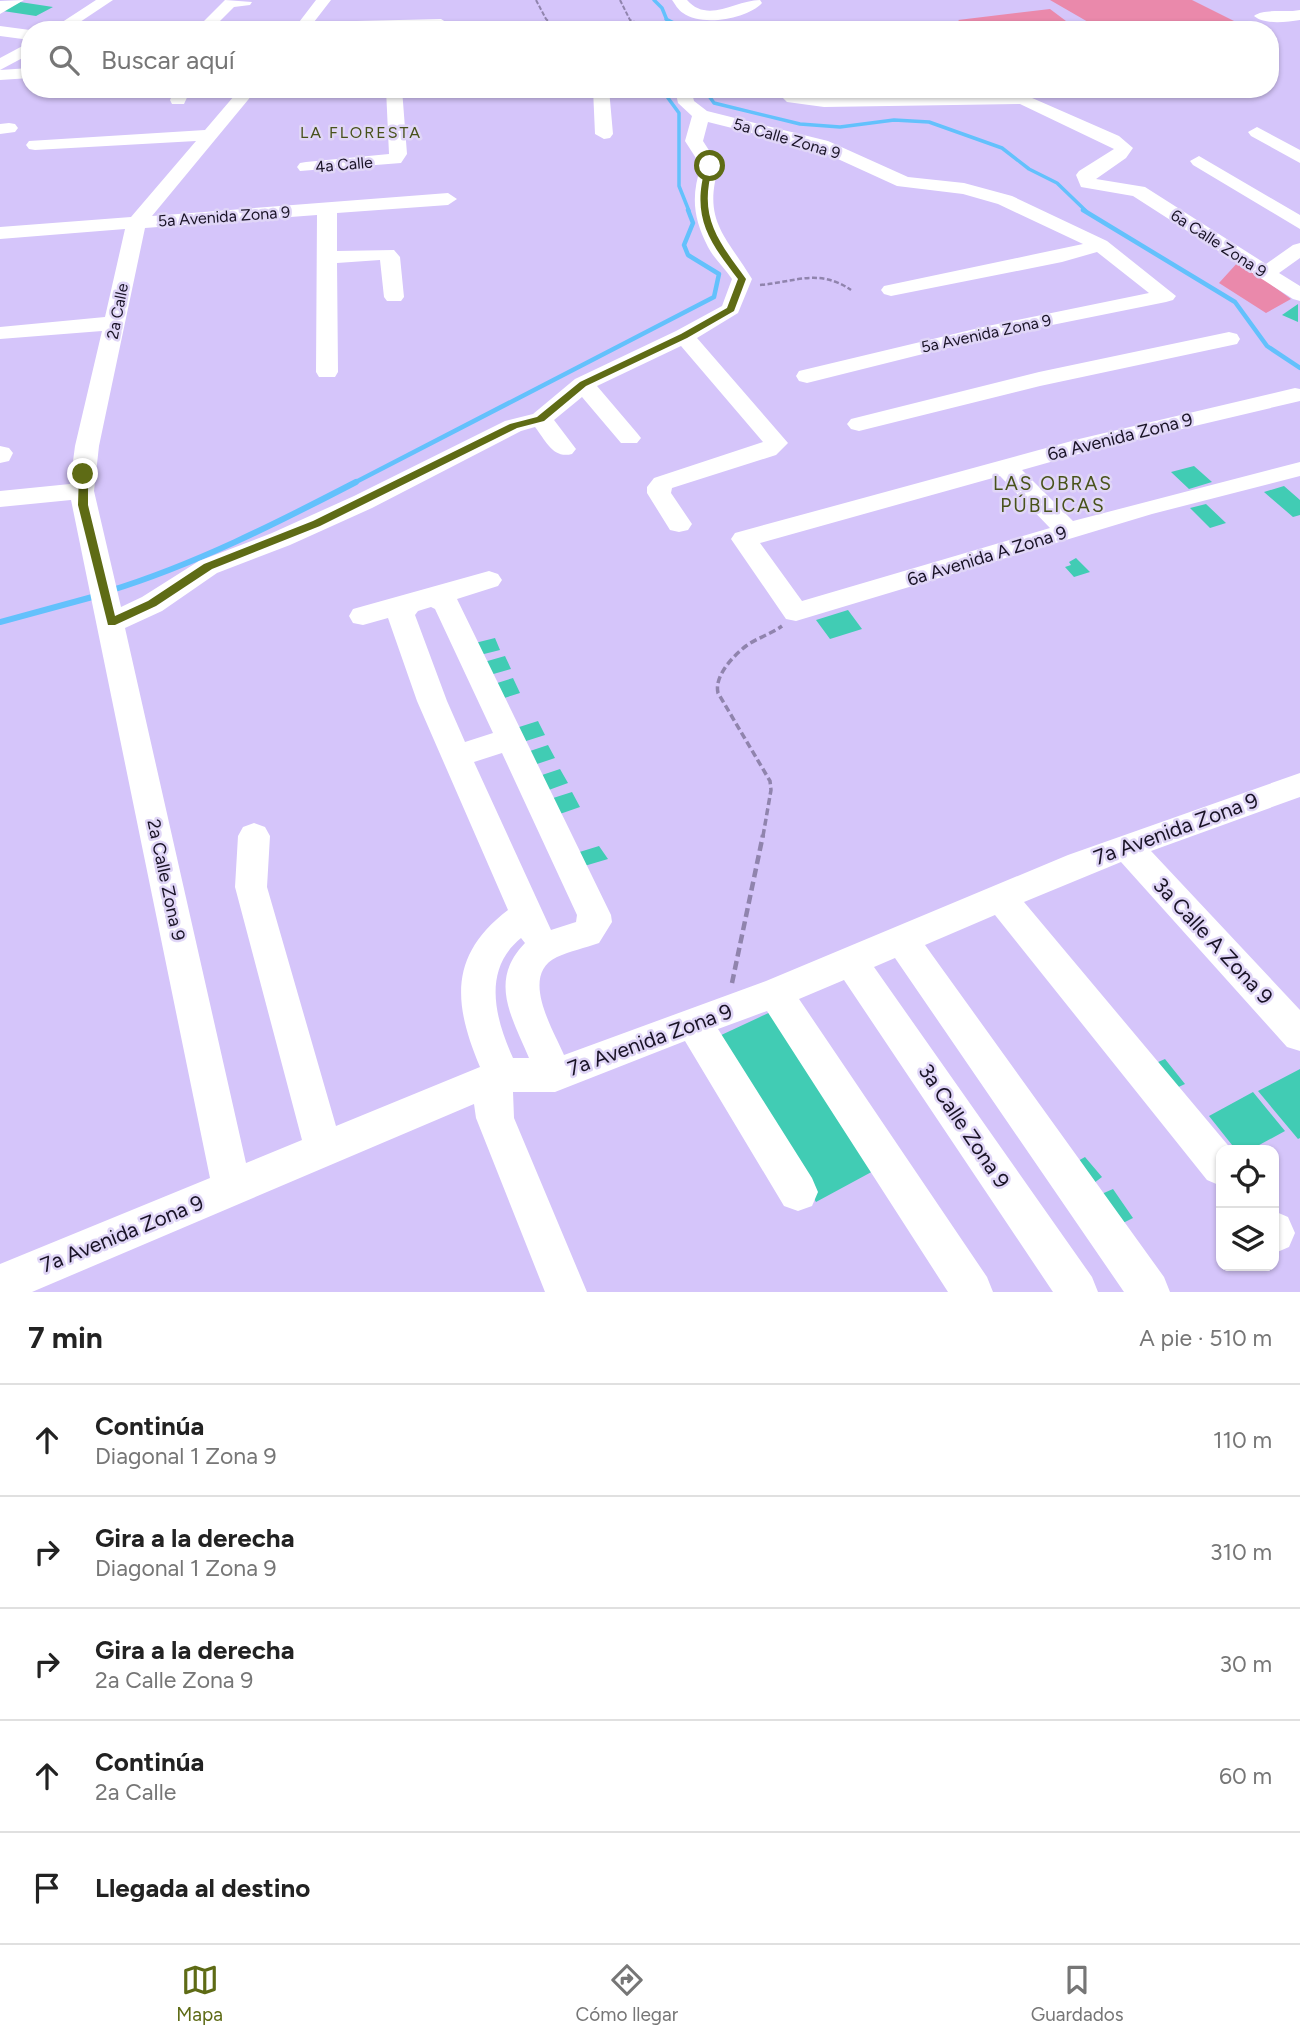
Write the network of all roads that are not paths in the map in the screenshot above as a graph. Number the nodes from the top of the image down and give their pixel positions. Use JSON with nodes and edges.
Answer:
{"nodes":[{"id":1,"x":15,"y":0,"type":"edge"},
{"id":2,"x":106,"y":0,"type":"edge"},
{"id":3,"x":324,"y":0,"type":"edge"},
{"id":4,"x":679,"y":0,"type":"edge"},
{"id":5,"x":0,"y":8,"type":"edge"},
{"id":6,"x":756,"y":9,"type":"edge"},
{"id":7,"x":1270,"y":14,"type":"dead end"},
{"id":8,"x":699,"y":15,"type":"junction"},
{"id":9,"x":1300,"y":15,"type":"edge"},
{"id":10,"x":72,"y":21,"type":"edge"},
{"id":11,"x":307,"y":21,"type":"edge"},
{"id":12,"x":689,"y":21,"type":"edge"},
{"id":13,"x":0,"y":31,"type":"edge"},
{"id":14,"x":21,"y":34,"type":"edge"},
{"id":15,"x":21,"y":63,"type":"edge"},
{"id":16,"x":21,"y":63,"type":"edge"},
{"id":17,"x":1,"y":67,"type":"edge"},
{"id":18,"x":241,"y":98,"type":"edge"},
{"id":19,"x":395,"y":98,"type":"edge"},
{"id":20,"x":602,"y":98,"type":"edge"},
{"id":21,"x":685,"y":98,"type":"edge"},
{"id":22,"x":792,"y":98,"type":"edge"},
{"id":23,"x":701,"y":114,"type":"junction"},
{"id":24,"x":1257,"y":132,"type":"dead end"},
{"id":25,"x":604,"y":134,"type":"dead end"},
{"id":26,"x":210,"y":135,"type":"junction"},
{"id":27,"x":34,"y":145,"type":"dead end"},
{"id":28,"x":1300,"y":158,"type":"edge"},
{"id":29,"x":1199,"y":161,"type":"dead end"},
{"id":30,"x":306,"y":167,"type":"dead end"},
{"id":31,"x":448,"y":199,"type":"dead end"},
{"id":32,"x":327,"y":208,"type":"junction"},
{"id":33,"x":136,"y":223,"type":"junction"},
{"id":34,"x":1300,"y":223,"type":"edge"},
{"id":35,"x":0,"y":233,"type":"edge"},
{"id":36,"x":1100,"y":245,"type":"junction"},
{"id":37,"x":1300,"y":249,"type":"edge"},
{"id":38,"x":326,"y":258,"type":"junction"},
{"id":39,"x":1300,"y":262,"type":"edge"},
{"id":40,"x":1271,"y":276,"type":"junction"},
{"id":41,"x":891,"y":290,"type":"dead end"},
{"id":42,"x":1300,"y":295,"type":"edge"},
{"id":43,"x":1166,"y":296,"type":"joint"},
{"id":44,"x":394,"y":297,"type":"dead end"},
{"id":45,"x":115,"y":323,"type":"junction"},
{"id":46,"x":0,"y":333,"type":"edge"},
{"id":47,"x":684,"y":336,"type":"junction"},
{"id":48,"x":1229,"y":340,"type":"dead end"},
{"id":49,"x":327,"y":372,"type":"dead end"},
{"id":50,"x":807,"y":376,"type":"dead end"},
{"id":51,"x":583,"y":384,"type":"junction"},
{"id":52,"x":1295,"y":395,"type":"dead end"},
{"id":53,"x":541,"y":419,"type":"junction"},
{"id":54,"x":859,"y":424,"type":"dead end"},
{"id":55,"x":629,"y":438,"type":"dead end"},
{"id":56,"x":564,"y":449,"type":"dead end"},
{"id":57,"x":1004,"y":466,"type":"junction"},
{"id":58,"x":1300,"y":469,"type":"edge"},
{"id":59,"x":82,"y":491,"type":"junction"},
{"id":60,"x":0,"y":499,"type":"edge"},
{"id":61,"x":679,"y":524,"type":"dead end"},
{"id":62,"x":1068,"y":531,"type":"junction"},
{"id":63,"x":98,"y":572,"type":"joint"},
{"id":64,"x":489,"y":580,"type":"dead end"},
{"id":65,"x":437,"y":598,"type":"junction"},
{"id":66,"x":402,"y":609,"type":"junction"},
{"id":67,"x":796,"y":612,"type":"joint"},
{"id":68,"x":363,"y":616,"type":"dead end"},
{"id":69,"x":110,"y":620,"type":"junction"},
{"id":70,"x":511,"y":739,"type":"junction"},
{"id":71,"x":456,"y":756,"type":"junction"},
{"id":72,"x":1300,"y":785,"type":"edge"},
{"id":73,"x":254,"y":836,"type":"dead end"},
{"id":74,"x":1126,"y":847,"type":"junction"},
{"id":75,"x":1002,"y":899,"type":"junction"},
{"id":76,"x":526,"y":915,"type":"junction"},
{"id":77,"x":901,"y":939,"type":"junction"},
{"id":78,"x":542,"y":947,"type":"junction"},
{"id":79,"x":851,"y":961,"type":"junction"},
{"id":80,"x":759,"y":1000,"type":"junction"},
{"id":81,"x":694,"y":1023,"type":"junction"},
{"id":82,"x":1300,"y":1035,"type":"edge"},
{"id":83,"x":502,"y":1075,"type":"junction"},
{"id":84,"x":555,"y":1075,"type":"junction"},
{"id":85,"x":324,"y":1152,"type":"junction"},
{"id":86,"x":1216,"y":1161,"type":"edge"},
{"id":87,"x":232,"y":1189,"type":"junction"},
{"id":88,"x":798,"y":1192,"type":"dead end"},
{"id":89,"x":0,"y":1285,"type":"edge"},
{"id":90,"x":566,"y":1292,"type":"edge"},
{"id":91,"x":972,"y":1292,"type":"edge"},
{"id":92,"x":1077,"y":1292,"type":"edge"},
{"id":93,"x":1149,"y":1292,"type":"edge"}],
"edges":[{"from":1,"to":5,"type":"main road"},
{"from":2,"to":10,"type":"street"},
{"from":3,"to":11,"type":"street"},
{"from":4,"to":8,"type":"street"},
{"from":6,"to":8,"type":"street"},
{"from":7,"to":9,"type":"street"},
{"from":8,"to":12,"type":"street"},
{"from":13,"to":14,"type":"street"},
{"from":15,"to":17,"type":"street"},
{"from":16,"to":17,"type":"street"},
{"from":18,"to":26,"type":"street","name":"2a Calle"},
{"from":19,"to":30,"type":"street","name":"4a Calle"},
{"from":20,"to":25,"type":"street"},
{"from":21,"to":23,"type":"street"},
{"from":22,"to":40,"type":"street","name":"6a Calle Zona 9"},
{"from":23,"to":36,"type":"street","name":"5a Calle Zona 9"},
{"from":23,"to":47,"type":"street"},
{"from":24,"to":28,"type":"street"},
{"from":26,"to":27,"type":"street"},
{"from":26,"to":33,"type":"street","name":"2a Calle"},
{"from":29,"to":34,"type":"street"},
{"from":31,"to":32,"type":"street","name":"5a Avenida Zona 9"},
{"from":32,"to":33,"type":"street","name":"5a Avenida Zona 9"},
{"from":32,"to":38,"type":"street"},
{"from":33,"to":35,"type":"street","name":"5a Avenida Zona 9"},
{"from":33,"to":45,"type":"street","name":"2a Calle"},
{"from":36,"to":41,"type":"street"},
{"from":36,"to":43,"type":"street","name":"5a Calle Zona 9"},
{"from":37,"to":40,"type":"street"},
{"from":38,"to":44,"type":"street"},
{"from":38,"to":49,"type":"street"},
{"from":39,"to":40,"type":"street"},
{"from":40,"to":42,"type":"street","name":"6a Calle Zona 9"},
{"from":43,"to":50,"type":"street","name":"5a Avenida Zona 9"},
{"from":45,"to":46,"type":"street"},
{"from":45,"to":59,"type":"street","name":"2a Calle"},
{"from":47,"to":51,"type":"street"},
{"from":47,"to":61,"type":"street"},
{"from":48,"to":54,"type":"street"},
{"from":51,"to":53,"type":"street"},
{"from":51,"to":55,"type":"street"},
{"from":52,"to":57,"type":"street","name":"6a Avenida Zona 9"},
{"from":53,"to":56,"type":"street"},
{"from":53,"to":69,"type":"street"},
{"from":57,"to":62,"type":"street"},
{"from":57,"to":67,"type":"street","name":"6a Avenida Zona 9"},
{"from":58,"to":62,"type":"street","name":"6a Avenida A Zona 9"},
{"from":59,"to":60,"type":"street"},
{"from":59,"to":63,"type":"street","name":"2a Calle"},
{"from":62,"to":67,"type":"street","name":"6a Avenida A Zona 9"},
{"from":63,"to":69,"type":"street","name":"2a Calle Zona 9"},
{"from":64,"to":65,"type":"street"},
{"from":65,"to":66,"type":"street"},
{"from":65,"to":70,"type":"street"},
{"from":66,"to":68,"type":"street"},
{"from":66,"to":71,"type":"street"},
{"from":69,"to":87,"type":"street","name":"2a Calle Zona 9"},
{"from":70,"to":71,"type":"street"},
{"from":70,"to":78,"type":"street"},
{"from":71,"to":76,"type":"street"},
{"from":72,"to":74,"type":"street","name":"7a Avenida Zona 9"},
{"from":73,"to":85,"type":"street"},
{"from":74,"to":75,"type":"street","name":"7a Avenida Zona 9"},
{"from":74,"to":82,"type":"street","name":"3a Calle A Zona 9"},
{"from":75,"to":77,"type":"street","name":"7a Avenida Zona 9"},
{"from":75,"to":86,"type":"street"},
{"from":76,"to":78,"type":"street"},
{"from":76,"to":83,"type":"street"},
{"from":77,"to":79,"type":"street","name":"7a Avenida Zona 9"},
{"from":77,"to":93,"type":"street"},
{"from":78,"to":84,"type":"street"},
{"from":79,"to":80,"type":"street","name":"7a Avenida Zona 9"},
{"from":79,"to":92,"type":"street","name":"3a Calle Zona 9"},
{"from":80,"to":81,"type":"street","name":"7a Avenida Zona 9"},
{"from":80,"to":91,"type":"street"},
{"from":81,"to":84,"type":"street","name":"7a Avenida Zona 9"},
{"from":81,"to":88,"type":"street"},
{"from":83,"to":84,"type":"street","name":"7a Avenida Zona 9"},
{"from":83,"to":85,"type":"street","name":"7a Avenida Zona 9"},
{"from":83,"to":90,"type":"street"},
{"from":85,"to":87,"type":"street","name":"7a Avenida Zona 9"},
{"from":87,"to":89,"type":"street","name":"7a Avenida Zona 9"}]}
